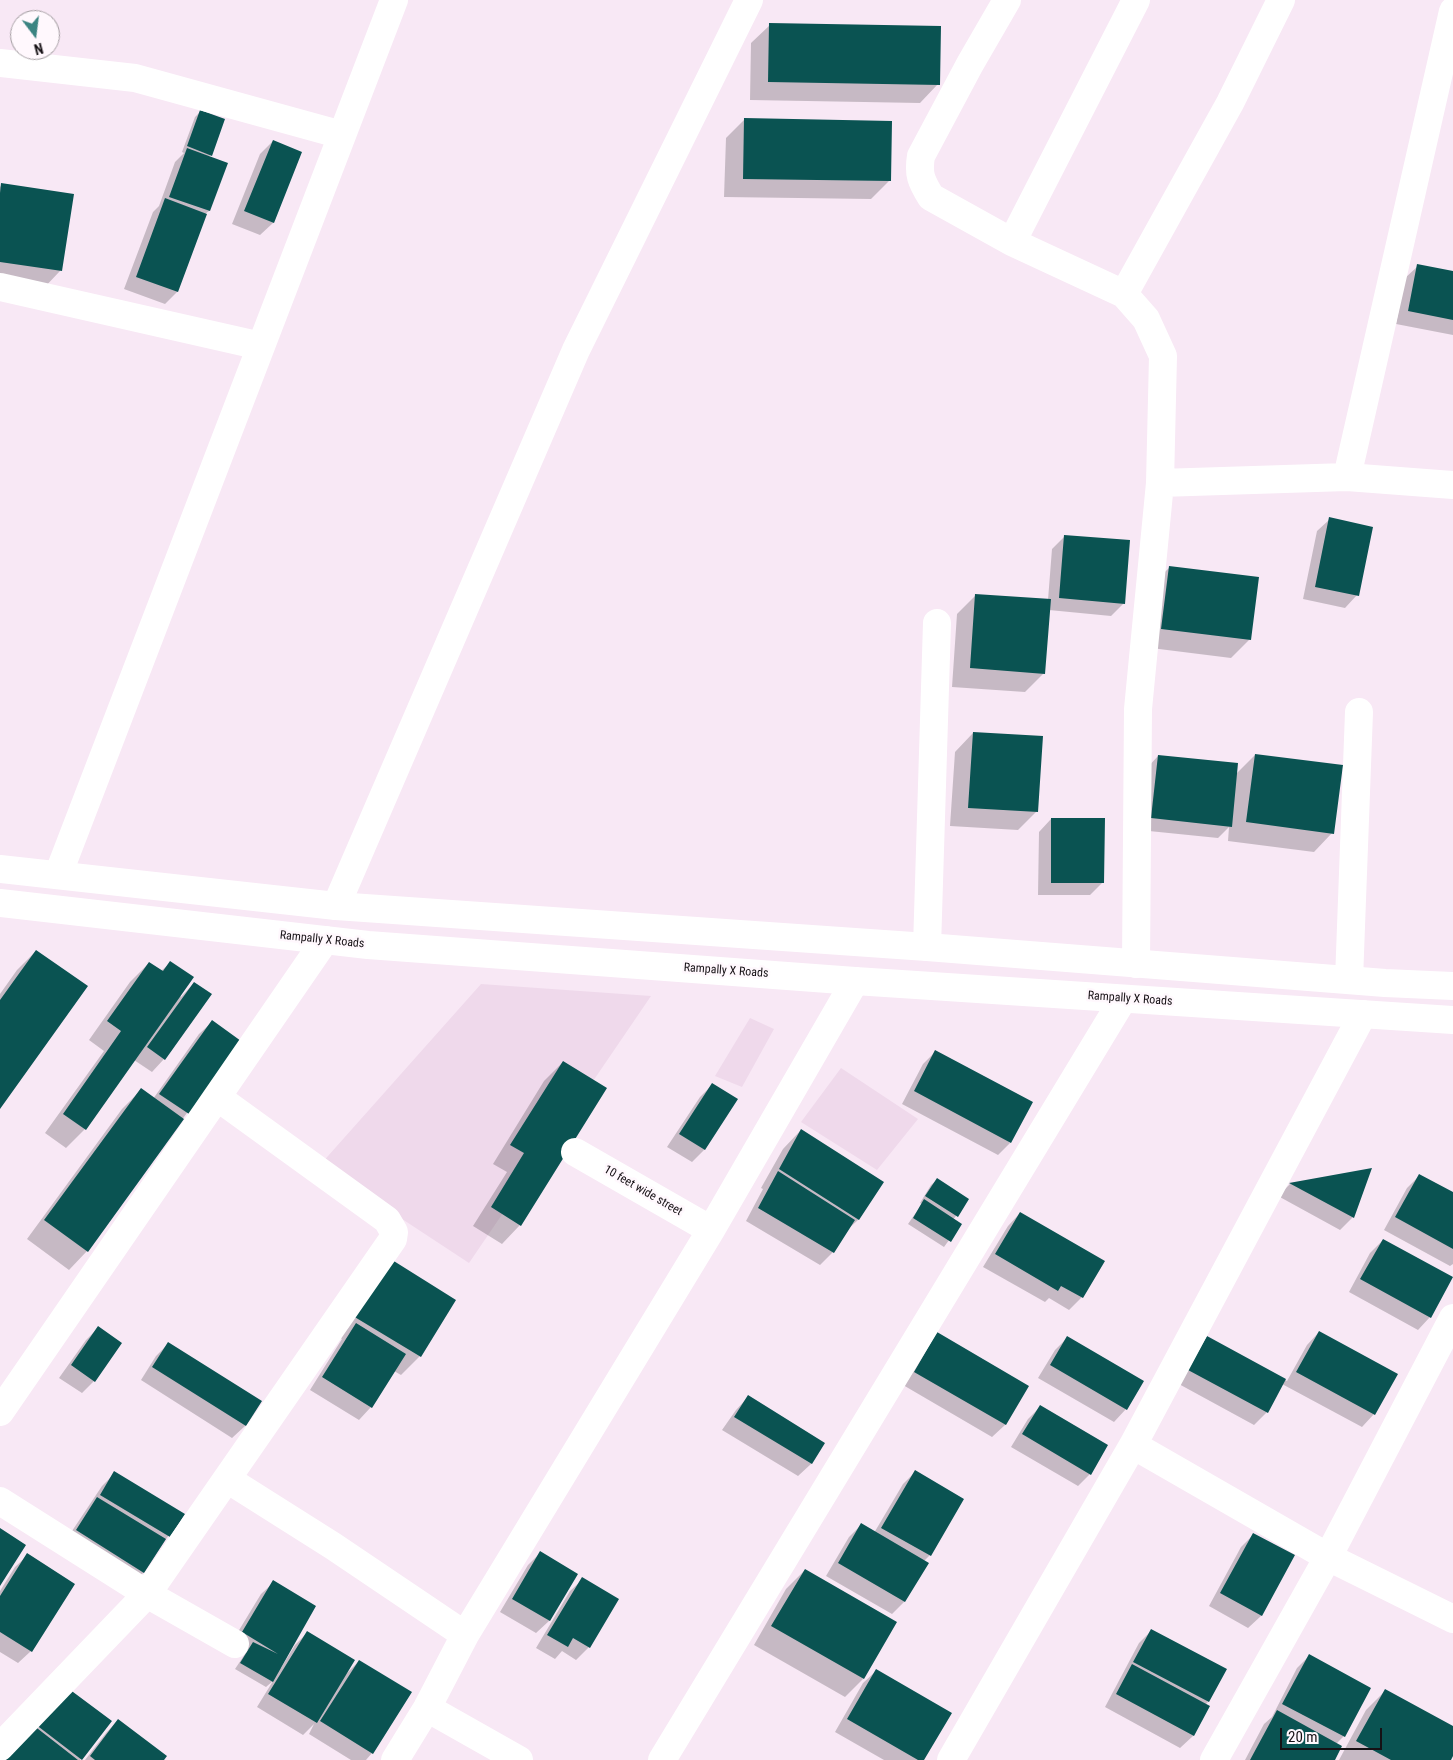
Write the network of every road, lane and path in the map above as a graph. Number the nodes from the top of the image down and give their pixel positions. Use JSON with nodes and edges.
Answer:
{"nodes":[{"id":1,"x":394,"y":0,"type":"edge"},
{"id":2,"x":749,"y":0,"type":"edge"},
{"id":3,"x":1007,"y":0,"type":"edge"},
{"id":4,"x":1136,"y":0,"type":"edge"},
{"id":5,"x":1280,"y":0,"type":"edge"},
{"id":6,"x":1453,"y":11,"type":"edge"},
{"id":7,"x":0,"y":63,"type":"edge"},
{"id":8,"x":342,"y":136,"type":"junction"},
{"id":9,"x":1012,"y":242,"type":"junction"},
{"id":10,"x":0,"y":287,"type":"edge"},
{"id":11,"x":1124,"y":294,"type":"junction"},
{"id":12,"x":261,"y":346,"type":"junction"},
{"id":13,"x":1347,"y":477,"type":"junction"},
{"id":14,"x":1160,"y":483,"type":"junction"},
{"id":15,"x":1453,"y":485,"type":"edge"},
{"id":16,"x":937,"y":623,"type":"dead end"},
{"id":17,"x":1359,"y":712,"type":"dead end"},
{"id":18,"x":0,"y":869,"type":"edge"},
{"id":19,"x":58,"y":875,"type":"junction"},
{"id":20,"x":0,"y":903,"type":"edge"},
{"id":21,"x":336,"y":906,"type":"junction"},
{"id":22,"x":324,"y":940,"type":"junction"},
{"id":23,"x":927,"y":947,"type":"junction"},
{"id":24,"x":1136,"y":964,"type":"junction"},
{"id":25,"x":1349,"y":980,"type":"junction"},
{"id":26,"x":855,"y":981,"type":"junction"},
{"id":27,"x":1453,"y":986,"type":"edge"},
{"id":28,"x":1123,"y":998,"type":"junction"},
{"id":29,"x":1363,"y":1014,"type":"junction"},
{"id":30,"x":1453,"y":1020,"type":"edge"},
{"id":31,"x":217,"y":1097,"type":"junction"},
{"id":32,"x":575,"y":1152,"type":"dead end"},
{"id":33,"x":711,"y":1230,"type":"junction"},
{"id":34,"x":1453,"y":1318,"type":"edge"},
{"id":35,"x":0,"y":1412,"type":"edge"},
{"id":36,"x":1133,"y":1445,"type":"junction"},
{"id":37,"x":227,"y":1479,"type":"junction"},
{"id":38,"x":0,"y":1501,"type":"edge"},
{"id":39,"x":1328,"y":1558,"type":"junction"},
{"id":40,"x":147,"y":1594,"type":"junction"},
{"id":41,"x":1453,"y":1619,"type":"edge"},
{"id":42,"x":465,"y":1635,"type":"junction"},
{"id":43,"x":235,"y":1644,"type":"dead end"},
{"id":44,"x":427,"y":1708,"type":"junction"},
{"id":45,"x":0,"y":1747,"type":"edge"},
{"id":46,"x":395,"y":1760,"type":"edge"},
{"id":47,"x":519,"y":1760,"type":"edge"},
{"id":48,"x":662,"y":1760,"type":"edge"},
{"id":49,"x":951,"y":1760,"type":"edge"},
{"id":50,"x":1214,"y":1760,"type":"edge"}],
"edges":[{"from":1,"to":8,"type":"street"},
{"from":2,"to":21,"type":"street"},
{"from":3,"to":9,"type":"street"},
{"from":4,"to":9,"type":"street"},
{"from":5,"to":11,"type":"street"},
{"from":6,"to":13,"type":"street"},
{"from":7,"to":8,"type":"street"},
{"from":8,"to":12,"type":"street"},
{"from":9,"to":11,"type":"street"},
{"from":10,"to":12,"type":"street"},
{"from":11,"to":14,"type":"street"},
{"from":12,"to":19,"type":"street"},
{"from":13,"to":14,"type":"street"},
{"from":13,"to":15,"type":"street"},
{"from":14,"to":24,"type":"street"},
{"from":16,"to":23,"type":"street"},
{"from":17,"to":25,"type":"street"},
{"from":18,"to":19,"type":"street"},
{"from":19,"to":21,"type":"street"},
{"from":20,"to":22,"type":"street","name":"Rampally X Roads"},
{"from":21,"to":23,"type":"street"},
{"from":22,"to":26,"type":"street","name":"Rampally X Roads"},
{"from":22,"to":31,"type":"street"},
{"from":23,"to":24,"type":"street"},
{"from":24,"to":25,"type":"street"},
{"from":25,"to":27,"type":"street"},
{"from":26,"to":28,"type":"street","name":"Rampally X Roads"},
{"from":26,"to":33,"type":"street"},
{"from":28,"to":29,"type":"street","name":"Rampally X Roads"},
{"from":28,"to":48,"type":"street"},
{"from":29,"to":30,"type":"street","name":"Rampally X Roads"},
{"from":29,"to":36,"type":"street"},
{"from":31,"to":35,"type":"street"},
{"from":31,"to":37,"type":"street"},
{"from":32,"to":33,"type":"street","name":"10 feet wide street"},
{"from":33,"to":42,"type":"street"},
{"from":34,"to":39,"type":"street"},
{"from":36,"to":39,"type":"street"},
{"from":36,"to":49,"type":"street"},
{"from":37,"to":40,"type":"street"},
{"from":37,"to":42,"type":"street"},
{"from":38,"to":40,"type":"street"},
{"from":39,"to":41,"type":"street"},
{"from":39,"to":50,"type":"street"},
{"from":40,"to":43,"type":"street"},
{"from":40,"to":45,"type":"street"},
{"from":42,"to":44,"type":"street"},
{"from":44,"to":46,"type":"street"},
{"from":44,"to":47,"type":"street"}]}
